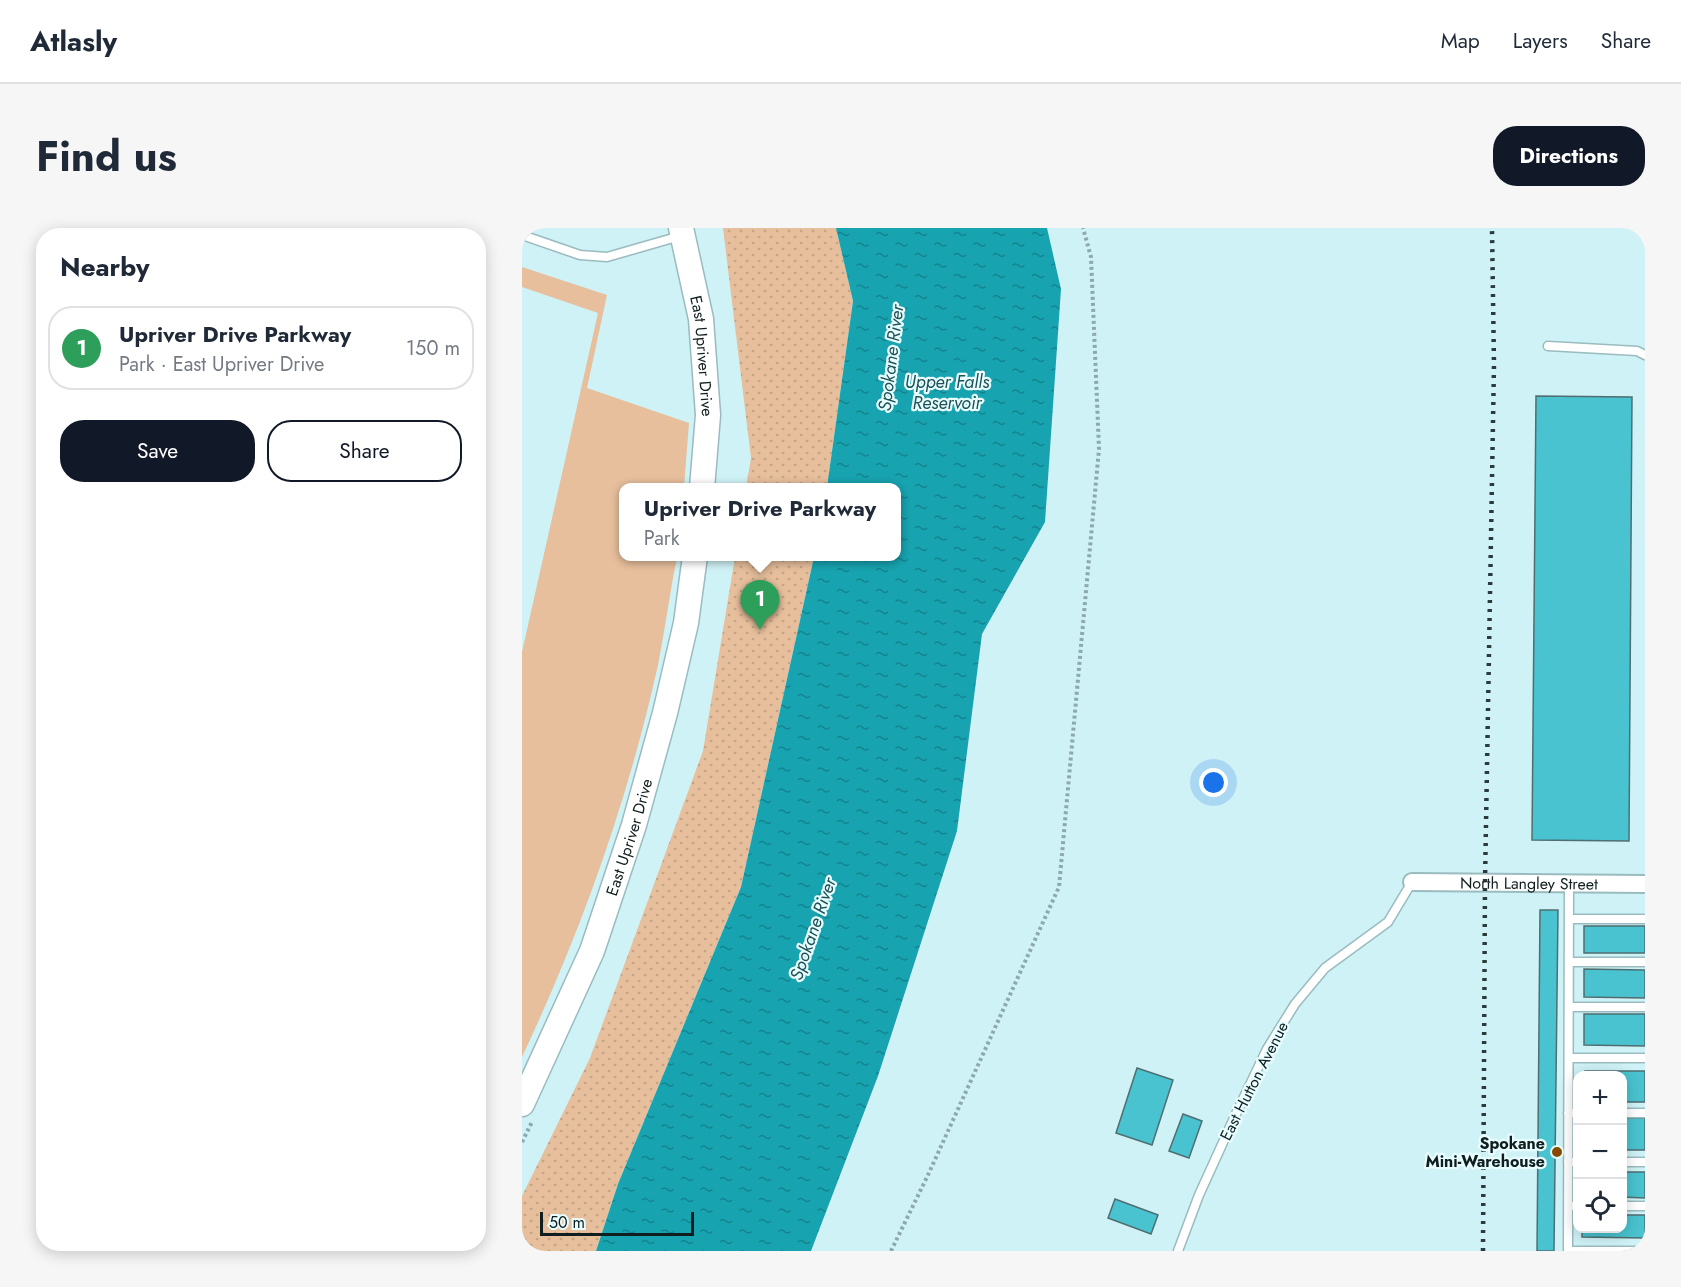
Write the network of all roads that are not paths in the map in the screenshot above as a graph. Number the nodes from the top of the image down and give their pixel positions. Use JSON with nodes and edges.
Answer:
{"nodes":[{"id":1,"x":682,"y":231,"type":"edge"},
{"id":2,"x":522,"y":235,"type":"edge"},
{"id":3,"x":1548,"y":346,"type":"dead end"},
{"id":4,"x":1645,"y":355,"type":"edge"},
{"id":5,"x":702,"y":483,"type":"edge"},
{"id":6,"x":694,"y":561,"type":"edge"},
{"id":7,"x":1412,"y":882,"type":"joint"},
{"id":8,"x":1569,"y":883,"type":"junction"},
{"id":9,"x":1645,"y":884,"type":"edge"},
{"id":10,"x":1569,"y":919,"type":"junction"},
{"id":11,"x":1645,"y":919,"type":"edge"},
{"id":12,"x":1569,"y":962,"type":"junction"},
{"id":13,"x":1645,"y":962,"type":"edge"},
{"id":14,"x":1569,"y":1007,"type":"junction"},
{"id":15,"x":1645,"y":1007,"type":"edge"},
{"id":16,"x":1569,"y":1058,"type":"junction"},
{"id":17,"x":1645,"y":1058,"type":"edge"},
{"id":18,"x":522,"y":1104,"type":"edge"},
{"id":19,"x":1573,"y":1113,"type":"edge"},
{"id":20,"x":1627,"y":1113,"type":"edge"},
{"id":21,"x":1645,"y":1113,"type":"edge"},
{"id":22,"x":1627,"y":1162,"type":"edge"},
{"id":23,"x":1645,"y":1162,"type":"edge"},
{"id":24,"x":1573,"y":1206,"type":"edge"},
{"id":25,"x":1627,"y":1206,"type":"edge"},
{"id":26,"x":1645,"y":1206,"type":"edge"},
{"id":27,"x":1178,"y":1251,"type":"edge"},
{"id":28,"x":1568,"y":1251,"type":"edge"},
{"id":29,"x":1645,"y":1251,"type":"edge"}],
"edges":[{"from":1,"to":2,"type":"lane"},
{"from":1,"to":5,"type":"street","name":"East Upriver Drive"},
{"from":3,"to":4,"type":"lane"},
{"from":6,"to":18,"type":"street","name":"East Upriver Drive"},
{"from":7,"to":8,"type":"street","name":"North Langley Street"},
{"from":7,"to":27,"type":"lane","name":"East Hutton Avenue"},
{"from":8,"to":9,"type":"street","name":"North Langley Street"},
{"from":8,"to":10,"type":"lane"},
{"from":10,"to":11,"type":"lane"},
{"from":10,"to":12,"type":"lane"},
{"from":12,"to":13,"type":"lane"},
{"from":12,"to":14,"type":"lane"},
{"from":14,"to":15,"type":"lane"},
{"from":14,"to":16,"type":"lane"},
{"from":16,"to":17,"type":"lane"},
{"from":16,"to":19,"type":"lane"},
{"from":20,"to":21,"type":"lane"},
{"from":22,"to":23,"type":"lane"},
{"from":24,"to":28,"type":"lane"},
{"from":25,"to":26,"type":"lane"},
{"from":28,"to":29,"type":"lane"}]}
